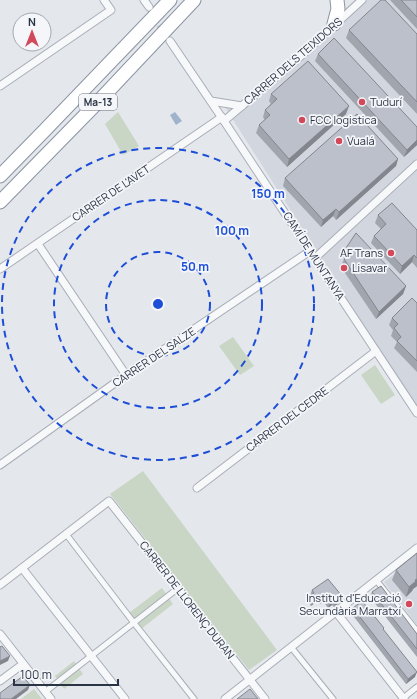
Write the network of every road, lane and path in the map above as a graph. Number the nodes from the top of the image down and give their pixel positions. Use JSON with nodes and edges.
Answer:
{"nodes":[{"id":1,"x":104,"y":0,"type":"edge"},
{"id":2,"x":144,"y":0,"type":"edge"},
{"id":3,"x":170,"y":0,"type":"edge"},
{"id":4,"x":194,"y":0,"type":"edge"},
{"id":5,"x":337,"y":0,"type":"edge"},
{"id":6,"x":362,"y":0,"type":"edge"},
{"id":7,"x":149,"y":7,"type":"tunnel mouth"},
{"id":8,"x":334,"y":24,"type":"junction"},
{"id":9,"x":170,"y":41,"type":"tunnel mouth"},
{"id":10,"x":0,"y":86,"type":"edge"},
{"id":11,"x":211,"y":101,"type":"junction"},
{"id":12,"x":242,"y":106,"type":"junction"},
{"id":13,"x":223,"y":119,"type":"junction"},
{"id":14,"x":417,"y":164,"type":"edge"},
{"id":15,"x":0,"y":176,"type":"edge"},
{"id":16,"x":0,"y":202,"type":"edge"},
{"id":17,"x":38,"y":244,"type":"junction"},
{"id":18,"x":310,"y":251,"type":"junction"},
{"id":19,"x":315,"y":258,"type":"junction"},
{"id":20,"x":0,"y":269,"type":"edge"},
{"id":21,"x":376,"y":351,"type":"junction"},
{"id":22,"x":126,"y":375,"type":"junction"},
{"id":23,"x":414,"y":402,"type":"edge"},
{"id":24,"x":417,"y":413,"type":"edge"},
{"id":25,"x":0,"y":465,"type":"edge"},
{"id":26,"x":197,"y":488,"type":"dead end"},
{"id":27,"x":66,"y":534,"type":"junction"},
{"id":28,"x":417,"y":548,"type":"edge"},
{"id":29,"x":22,"y":568,"type":"junction"},
{"id":30,"x":376,"y":580,"type":"junction"},
{"id":31,"x":0,"y":585,"type":"edge"},
{"id":32,"x":177,"y":589,"type":"junction"},
{"id":33,"x":336,"y":612,"type":"junction"},
{"id":34,"x":134,"y":623,"type":"junction"},
{"id":35,"x":417,"y":631,"type":"edge"},
{"id":36,"x":0,"y":634,"type":"edge"},
{"id":37,"x":291,"y":647,"type":"junction"},
{"id":38,"x":92,"y":657,"type":"junction"},
{"id":39,"x":23,"y":664,"type":"junction"},
{"id":40,"x":250,"y":680,"type":"junction"},
{"id":41,"x":0,"y":681,"type":"edge"},
{"id":42,"x":417,"y":687,"type":"edge"},
{"id":43,"x":45,"y":692,"type":"junction"},
{"id":44,"x":51,"y":699,"type":"edge"},
{"id":45,"x":125,"y":699,"type":"edge"},
{"id":46,"x":194,"y":699,"type":"edge"},
{"id":47,"x":225,"y":699,"type":"edge"},
{"id":48,"x":265,"y":699,"type":"edge"},
{"id":49,"x":333,"y":699,"type":"edge"},
{"id":50,"x":403,"y":699,"type":"edge"}],
"edges":[{"from":1,"to":10,"type":"street"},
{"from":2,"to":7,"type":"street"},
{"from":3,"to":15,"type":"highway","number":"Ma-13"},
{"from":4,"to":16,"type":"highway","number":"Ma-13"},
{"from":5,"to":8,"type":"highway"},
{"from":6,"to":8,"type":"street","name":"CARRER DELS TEIXIDORS"},
{"from":8,"to":12,"type":"street","name":"CARRER DELS TEIXIDORS"},
{"from":9,"to":11,"type":"street","name":"CAMÍ DE MUNTANYA"},
{"from":11,"to":12,"type":"street"},
{"from":11,"to":13,"type":"street","name":"CAMÍ DE MUNTANYA"},
{"from":12,"to":13,"type":"street","name":"CARRER DELS TEIXIDORS"},
{"from":13,"to":17,"type":"street","name":"CARRER DE L'AVET"},
{"from":13,"to":18,"type":"street","name":"CAMÍ DE MUNTANYA"},
{"from":14,"to":19,"type":"street"},
{"from":17,"to":20,"type":"street","name":"CARRER DE L'AVET"},
{"from":17,"to":22,"type":"street"},
{"from":18,"to":19,"type":"street","name":"CAMÍ DE MUNTANYA"},
{"from":18,"to":22,"type":"street","name":"CARRER DEL SALZE"},
{"from":19,"to":21,"type":"street","name":"CAMÍ DE MUNTANYA"},
{"from":21,"to":23,"type":"street","name":"CAMÍ DE MUNTANYA"},
{"from":21,"to":26,"type":"street","name":"CARRER DEL CEDRE"},
{"from":22,"to":25,"type":"street","name":"CARRER DEL SALZE"},
{"from":23,"to":24,"type":"street","name":"CAMÍ DE MUNTANYA"},
{"from":27,"to":29,"type":"street"},
{"from":27,"to":32,"type":"street","name":"CARRER DE LLORENÇ DURAN"},
{"from":27,"to":34,"type":"street"},
{"from":28,"to":30,"type":"street"},
{"from":29,"to":31,"type":"street"},
{"from":29,"to":38,"type":"street"},
{"from":30,"to":33,"type":"street"},
{"from":30,"to":35,"type":"street"},
{"from":32,"to":34,"type":"street"},
{"from":32,"to":40,"type":"street","name":"CARRER DE LLORENÇ DURAN"},
{"from":33,"to":37,"type":"street"},
{"from":33,"to":50,"type":"street"},
{"from":34,"to":38,"type":"street"},
{"from":34,"to":46,"type":"street"},
{"from":36,"to":39,"type":"street"},
{"from":37,"to":40,"type":"street"},
{"from":37,"to":49,"type":"street"},
{"from":38,"to":43,"type":"street"},
{"from":38,"to":45,"type":"street"},
{"from":39,"to":41,"type":"street"},
{"from":39,"to":43,"type":"street"},
{"from":40,"to":47,"type":"street"},
{"from":40,"to":48,"type":"street","name":"CARRER DE LLORENÇ DURAN"},
{"from":42,"to":50,"type":"street"},
{"from":43,"to":44,"type":"street"}]}
